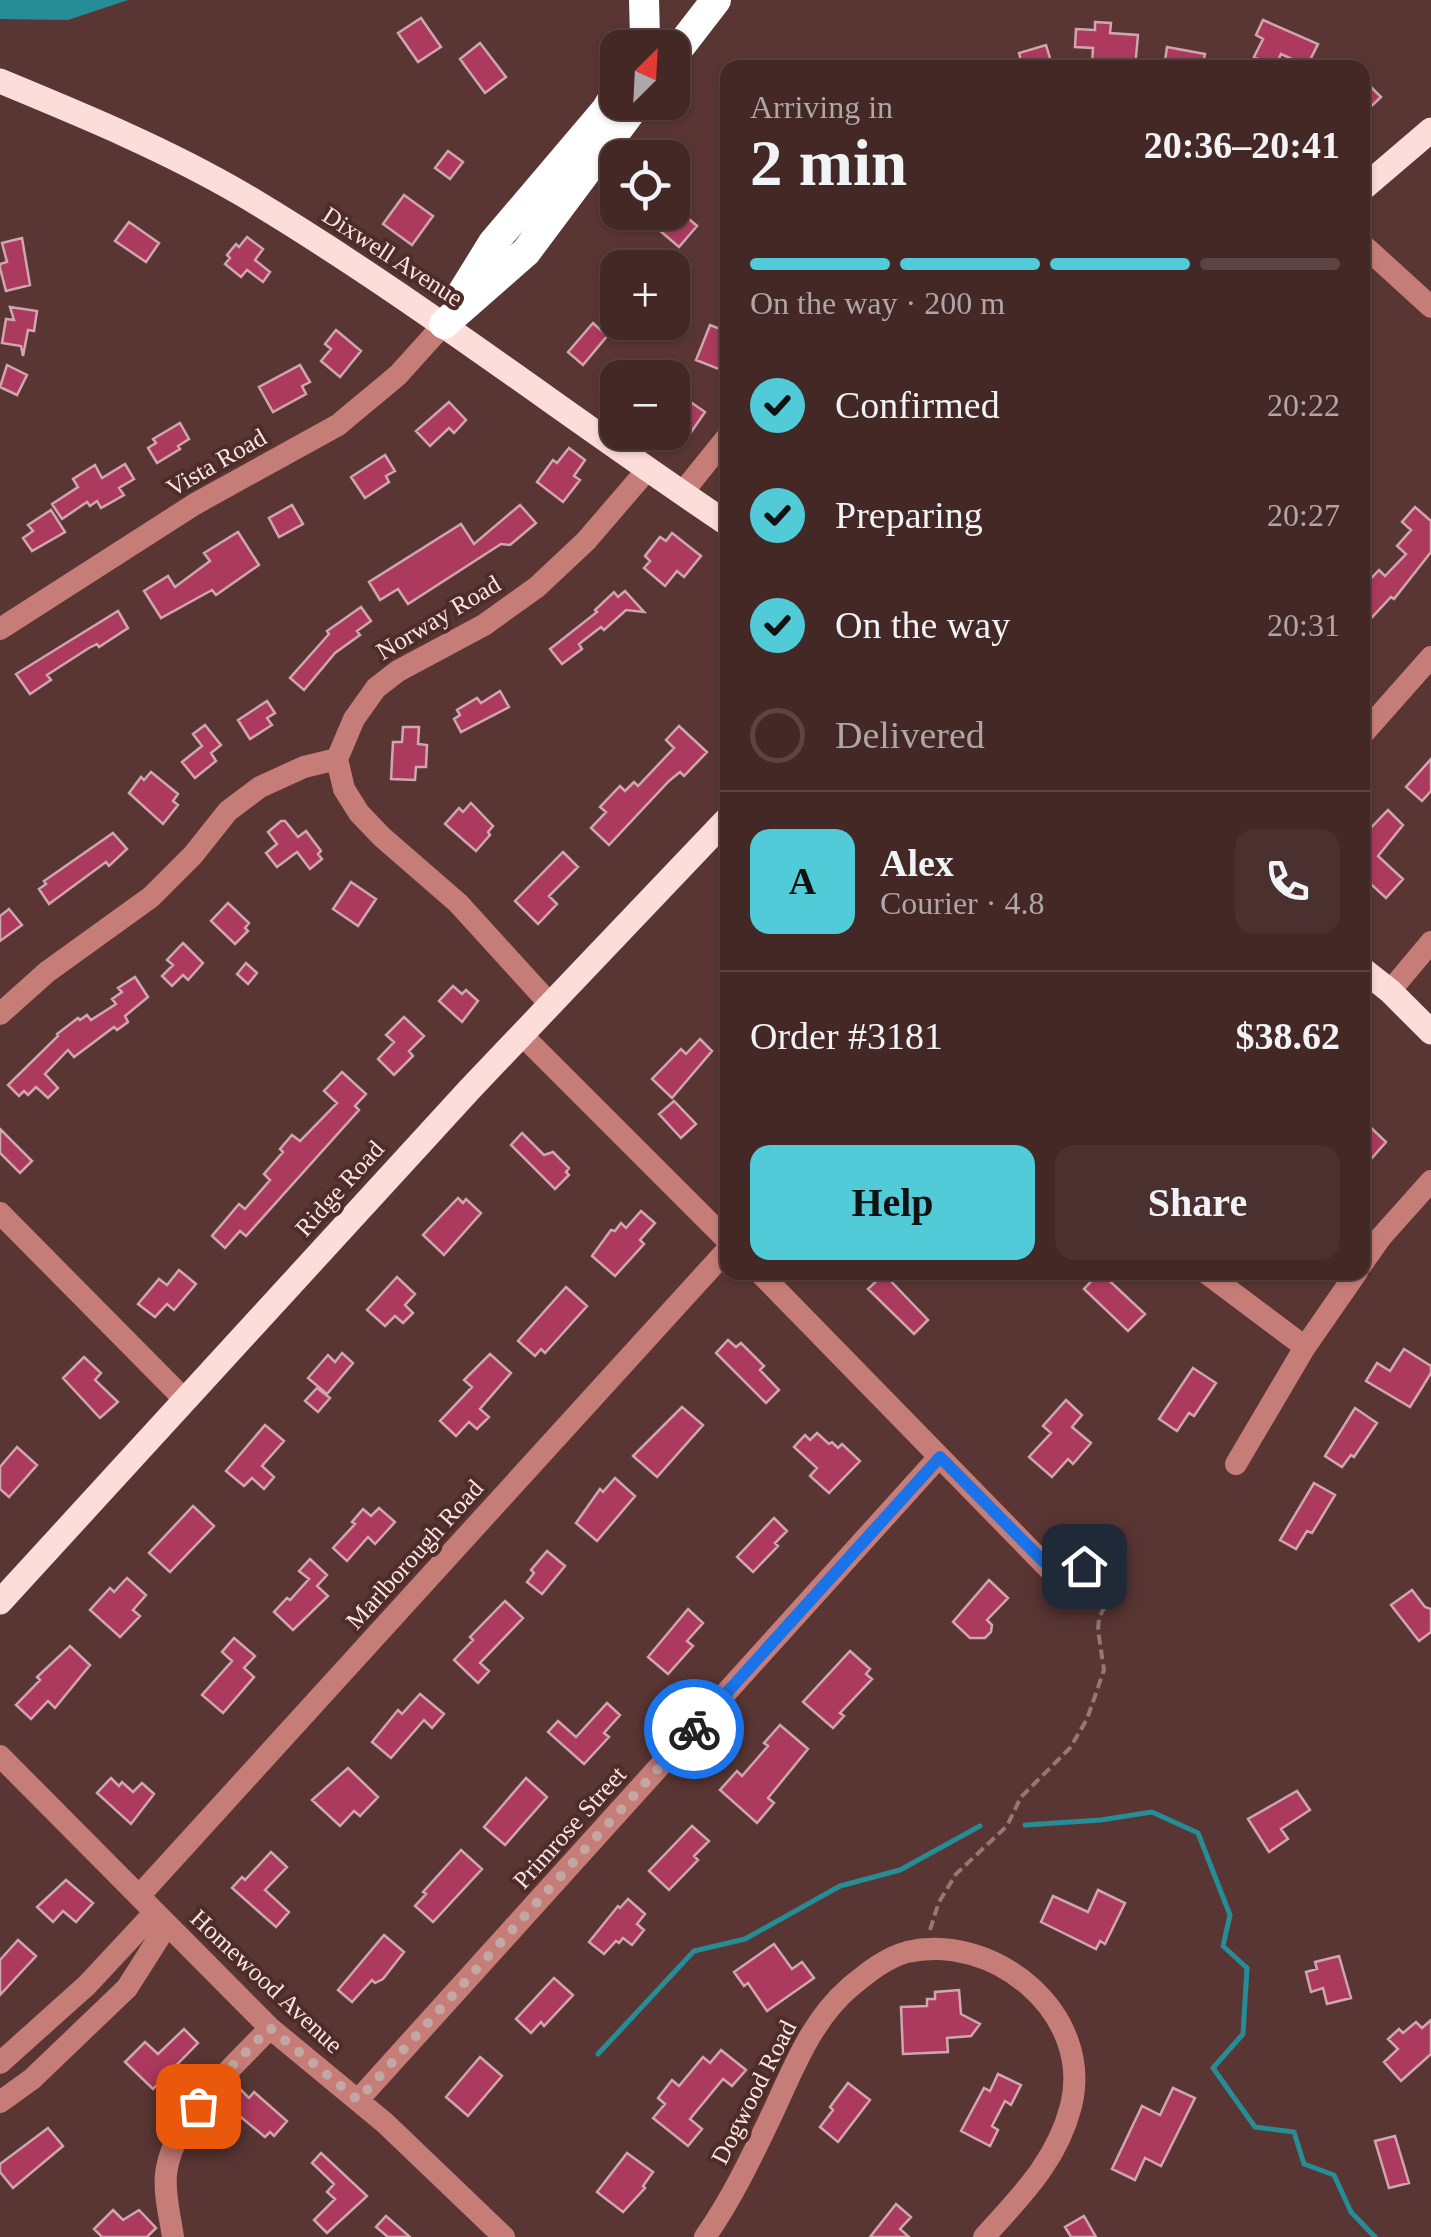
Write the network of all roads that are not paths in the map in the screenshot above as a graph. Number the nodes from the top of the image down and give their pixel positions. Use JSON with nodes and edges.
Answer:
{"nodes":[{"id":1,"x":644,"y":0,"type":"edge"},
{"id":2,"x":716,"y":0,"type":"edge"},
{"id":3,"x":644,"y":30,"type":"edge"},
{"id":4,"x":690,"y":34,"type":"edge"},
{"id":5,"x":0,"y":81,"type":"edge"},
{"id":6,"x":600,"y":117,"type":"edge"},
{"id":7,"x":625,"y":120,"type":"edge"},
{"id":8,"x":1431,"y":130,"type":"edge"},
{"id":9,"x":1370,"y":182,"type":"edge"},
{"id":10,"x":1370,"y":251,"type":"edge"},
{"id":11,"x":1431,"y":307,"type":"edge"},
{"id":12,"x":444,"y":324,"type":"junction"},
{"id":13,"x":720,"y":446,"type":"edge"},
{"id":14,"x":647,"y":470,"type":"junction"},
{"id":15,"x":682,"y":493,"type":"junction"},
{"id":16,"x":720,"y":519,"type":"edge"},
{"id":17,"x":0,"y":628,"type":"edge"},
{"id":18,"x":1431,"y":657,"type":"edge"},
{"id":19,"x":1370,"y":726,"type":"edge"},
{"id":20,"x":337,"y":759,"type":"junction"},
{"id":21,"x":720,"y":826,"type":"edge"},
{"id":22,"x":1431,"y":942,"type":"edge"},
{"id":23,"x":1370,"y":976,"type":"edge"},
{"id":24,"x":1390,"y":991,"type":"junction"},
{"id":25,"x":549,"y":1004,"type":"junction"},
{"id":26,"x":0,"y":1014,"type":"edge"},
{"id":27,"x":1431,"y":1032,"type":"edge"},
{"id":28,"x":521,"y":1034,"type":"junction"},
{"id":29,"x":1431,"y":1180,"type":"edge"},
{"id":30,"x":0,"y":1213,"type":"edge"},
{"id":31,"x":720,"y":1233,"type":"edge"},
{"id":32,"x":1370,"y":1253,"type":"edge"},
{"id":33,"x":720,"y":1258,"type":"edge"},
{"id":34,"x":767,"y":1280,"type":"edge"},
{"id":35,"x":1216,"y":1280,"type":"edge"},
{"id":36,"x":1352,"y":1280,"type":"edge"},
{"id":37,"x":1306,"y":1347,"type":"junction"},
{"id":38,"x":185,"y":1400,"type":"junction"},
{"id":39,"x":940,"y":1457,"type":"junction"},
{"id":40,"x":1236,"y":1464,"type":"dead end"},
{"id":41,"x":1081,"y":1574,"type":"road end"},
{"id":42,"x":0,"y":1602,"type":"edge"},
{"id":43,"x":0,"y":1756,"type":"edge"},
{"id":44,"x":154,"y":1911,"type":"junction"},
{"id":45,"x":270,"y":2028,"type":"junction"},
{"id":46,"x":0,"y":2064,"type":"edge"},
{"id":47,"x":358,"y":2100,"type":"junction"},
{"id":48,"x":0,"y":2102,"type":"edge"},
{"id":49,"x":173,"y":2237,"type":"edge"},
{"id":50,"x":504,"y":2237,"type":"edge"},
{"id":51,"x":706,"y":2237,"type":"edge"},
{"id":52,"x":984,"y":2237,"type":"edge"}],
"edges":[{"from":1,"to":3,"type":"highway"},
{"from":2,"to":4,"type":"highway"},
{"from":5,"to":12,"type":"main road","name":"Dixwell Avenue"},
{"from":6,"to":12,"type":"highway"},
{"from":7,"to":12,"type":"highway"},
{"from":8,"to":9,"type":"main road"},
{"from":10,"to":11,"type":"street"},
{"from":12,"to":14,"type":"main road","name":"Dixwell Avenue"},
{"from":12,"to":17,"type":"street","name":"Vista Road"},
{"from":13,"to":15,"type":"street"},
{"from":14,"to":15,"type":"main road","name":"Dixwell Avenue"},
{"from":14,"to":20,"type":"street","name":"Norway Road"},
{"from":15,"to":16,"type":"main road","name":"Dixwell Avenue"},
{"from":18,"to":19,"type":"street"},
{"from":20,"to":25,"type":"street"},
{"from":20,"to":26,"type":"street"},
{"from":21,"to":25,"type":"main road","name":"Ridge Road"},
{"from":22,"to":24,"type":"street"},
{"from":23,"to":24,"type":"main road"},
{"from":24,"to":27,"type":"main road"},
{"from":25,"to":28,"type":"main road","name":"Ridge Road"},
{"from":28,"to":31,"type":"street"},
{"from":28,"to":38,"type":"main road","name":"Ridge Road"},
{"from":29,"to":32,"type":"street"},
{"from":30,"to":38,"type":"street"},
{"from":33,"to":44,"type":"street","name":"Marlborough Road"},
{"from":34,"to":39,"type":"street"},
{"from":35,"to":37,"type":"street"},
{"from":36,"to":37,"type":"street"},
{"from":37,"to":40,"type":"street"},
{"from":38,"to":42,"type":"main road","name":"Ridge Road"},
{"from":39,"to":41,"type":"street"},
{"from":39,"to":47,"type":"street","name":"Primrose Street"},
{"from":43,"to":44,"type":"street","name":"Homewood Avenue"},
{"from":44,"to":45,"type":"street","name":"Homewood Avenue"},
{"from":44,"to":46,"type":"street","name":"Marlborough Road"},
{"from":44,"to":48,"type":"street","name":"Marlborough Road"},
{"from":45,"to":47,"type":"street","name":"Homewood Avenue"},
{"from":45,"to":49,"type":"street"},
{"from":47,"to":50,"type":"street","name":"Homewood Avenue"},
{"from":51,"to":52,"type":"street","name":"Dogwood Road"}]}
